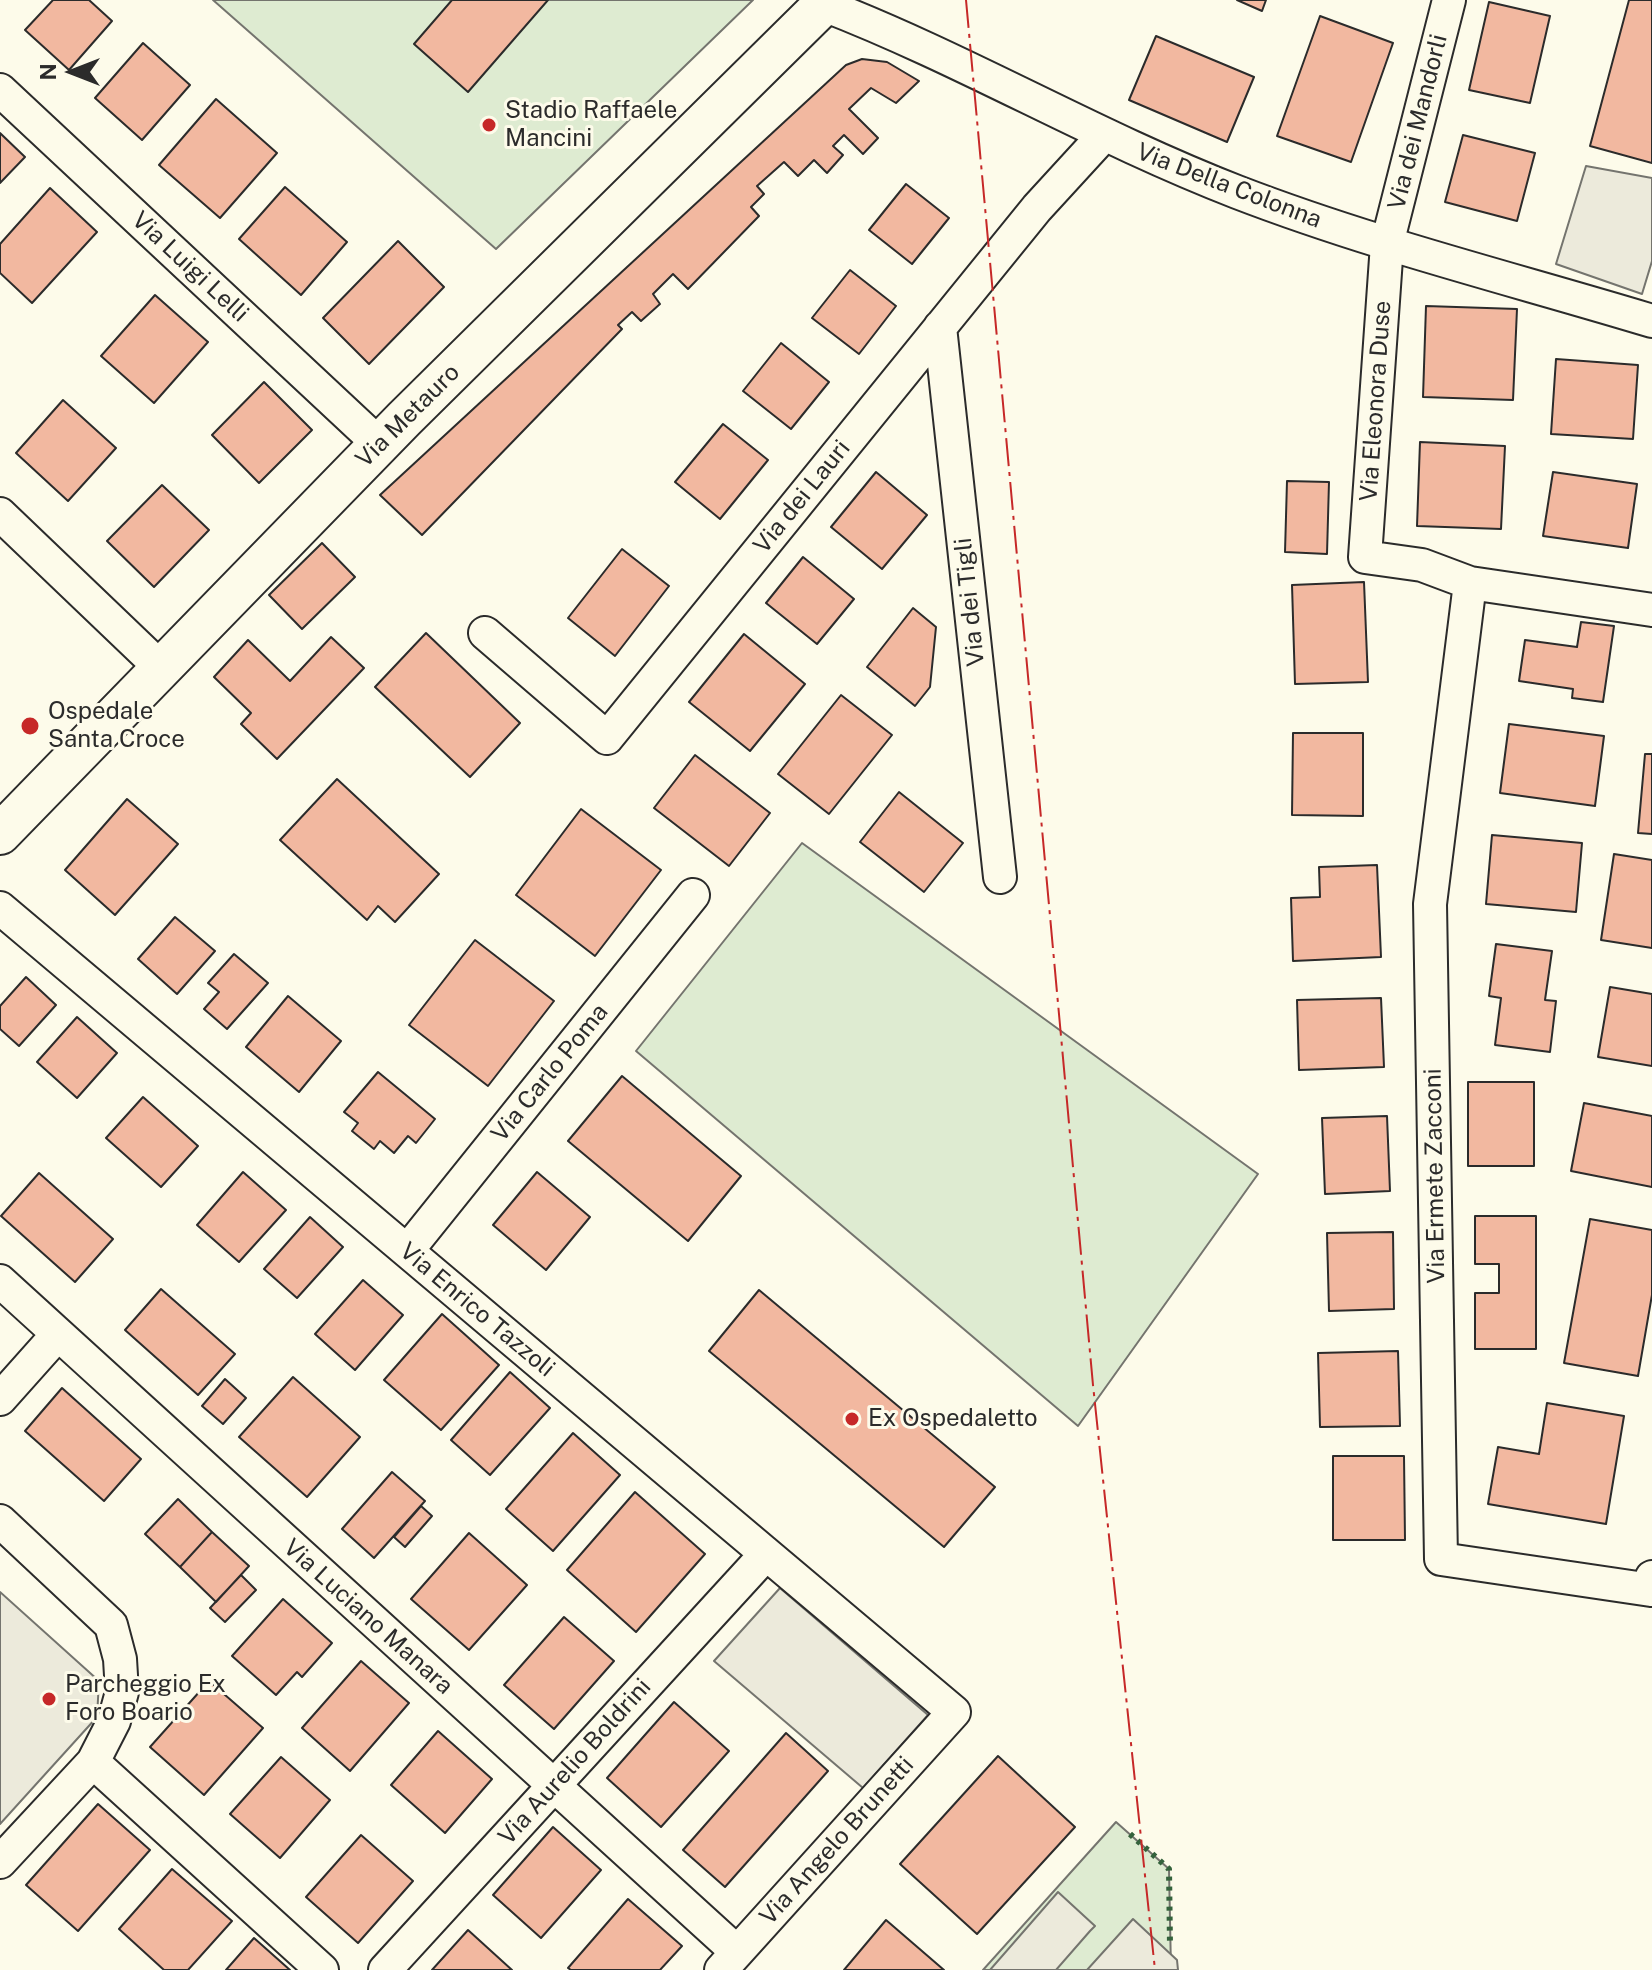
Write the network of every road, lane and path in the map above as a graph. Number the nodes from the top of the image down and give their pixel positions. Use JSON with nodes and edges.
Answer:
{"nodes":[{"id":1,"x":1449,"y":0,"type":"edge"},
{"id":2,"x":826,"y":2,"type":"edge"},
{"id":3,"x":0,"y":90,"type":"edge"},
{"id":4,"x":1103,"y":136,"type":"junction"},
{"id":5,"x":1387,"y":244,"type":"junction"},
{"id":6,"x":1652,"y":321,"type":"edge"},
{"id":7,"x":940,"y":327,"type":"junction"},
{"id":8,"x":379,"y":444,"type":"junction"},
{"id":9,"x":0,"y":514,"type":"edge"},
{"id":10,"x":1470,"y":583,"type":"junction"},
{"id":11,"x":1652,"y":610,"type":"edge"},
{"id":12,"x":485,"y":633,"type":"dead end"},
{"id":13,"x":163,"y":670,"type":"junction"},
{"id":14,"x":0,"y":834,"type":"edge"},
{"id":15,"x":1000,"y":877,"type":"dead end"},
{"id":16,"x":693,"y":895,"type":"dead end"},
{"id":17,"x":0,"y":908,"type":"edge"},
{"id":18,"x":407,"y":1251,"type":"junction"},
{"id":19,"x":0,"y":1281,"type":"edge"},
{"id":20,"x":58,"y":1334,"type":"junction"},
{"id":21,"x":0,"y":1399,"type":"edge"},
{"id":22,"x":0,"y":1521,"type":"edge"},
{"id":23,"x":766,"y":1554,"type":"junction"},
{"id":24,"x":1651,"y":1583,"type":"edge"},
{"id":25,"x":954,"y":1712,"type":"joint"},
{"id":26,"x":93,"y":1762,"type":"junction"},
{"id":27,"x":554,"y":1785,"type":"junction"},
{"id":28,"x":0,"y":1862,"type":"edge"},
{"id":29,"x":729,"y":1961,"type":"edge"},
{"id":30,"x":322,"y":1970,"type":"edge"},
{"id":31,"x":385,"y":1970,"type":"edge"}],
"edges":[{"from":1,"to":5,"type":"street","name":"Via dei Mandorli"},
{"from":2,"to":4,"type":"street","name":"Via Della Colonna"},
{"from":2,"to":8,"type":"street","name":"Via Metauro"},
{"from":3,"to":8,"type":"street","name":"Via Luigi Lelli"},
{"from":4,"to":5,"type":"street","name":"Via Della Colonna"},
{"from":4,"to":7,"type":"street","name":"Via dei Lauri"},
{"from":5,"to":6,"type":"street","name":"Via Della Colonna"},
{"from":5,"to":10,"type":"street","name":"Via Eleonora Duse"},
{"from":7,"to":12,"type":"street","name":"Via dei Lauri"},
{"from":7,"to":15,"type":"street","name":"Via dei Tigli"},
{"from":8,"to":13,"type":"street","name":"Via Metauro"},
{"from":9,"to":13,"type":"street"},
{"from":10,"to":11,"type":"street"},
{"from":10,"to":24,"type":"street","name":"Via Ermete Zacconi"},
{"from":13,"to":14,"type":"street","name":"Via Metauro"},
{"from":16,"to":18,"type":"street","name":"Via Carlo Poma"},
{"from":17,"to":18,"type":"street","name":"Via Enrico Tazzoli"},
{"from":18,"to":23,"type":"street","name":"Via Enrico Tazzoli"},
{"from":19,"to":20,"type":"street","name":"Via Luciano Manara"},
{"from":20,"to":21,"type":"street"},
{"from":20,"to":27,"type":"street","name":"Via Luciano Manara"},
{"from":22,"to":26,"type":"street"},
{"from":23,"to":25,"type":"street","name":"Via Enrico Tazzoli"},
{"from":23,"to":27,"type":"street","name":"Via Aurelio Boldrini"},
{"from":25,"to":29,"type":"street","name":"Via Angelo Brunetti"},
{"from":26,"to":28,"type":"street"},
{"from":26,"to":30,"type":"street"},
{"from":27,"to":29,"type":"street","name":"Via Luciano Manara"},
{"from":27,"to":31,"type":"street","name":"Via Aurelio Boldrini"}]}
